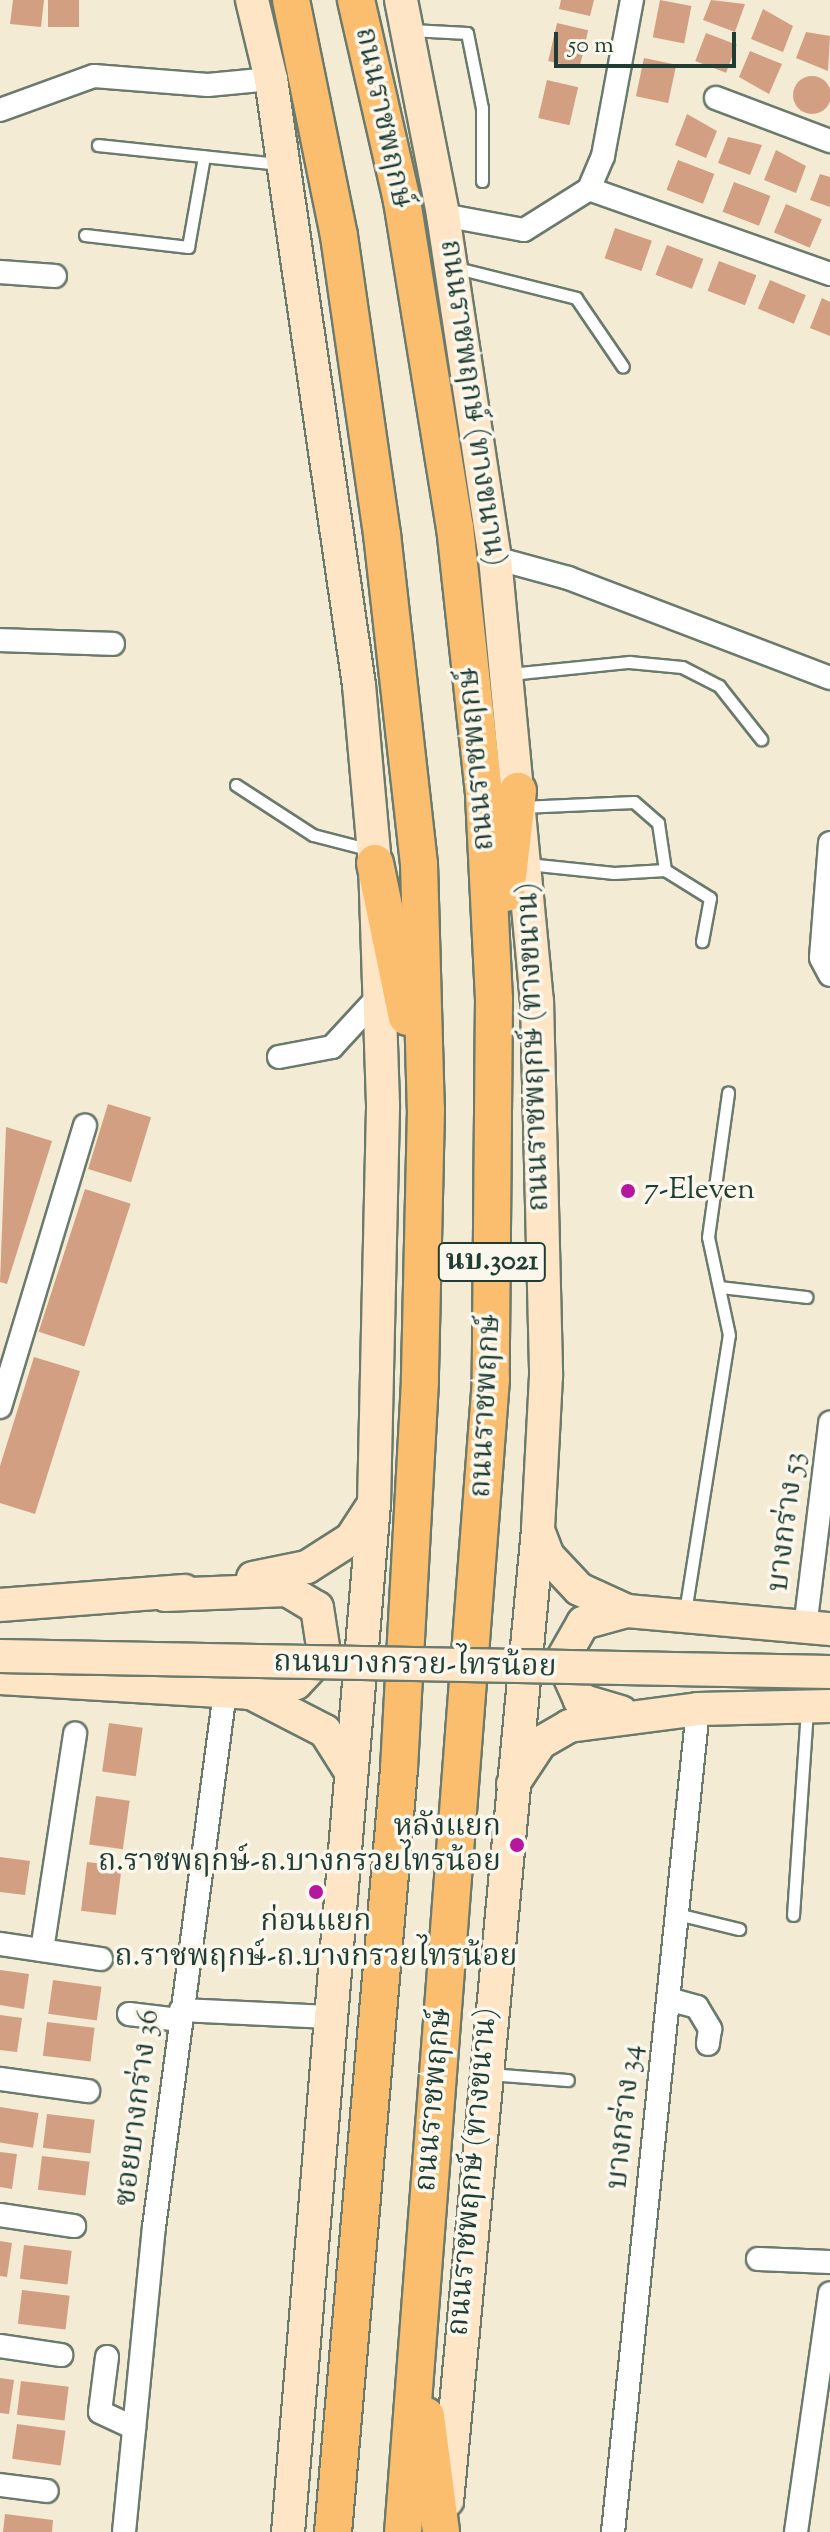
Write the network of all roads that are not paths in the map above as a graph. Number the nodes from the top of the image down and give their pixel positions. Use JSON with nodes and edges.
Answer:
{"nodes":[{"id":1,"x":252,"y":0,"type":"edge"},
{"id":2,"x":291,"y":0,"type":"edge"},
{"id":3,"x":356,"y":0,"type":"edge"},
{"id":4,"x":632,"y":0,"type":"edge"},
{"id":5,"x":404,"y":15,"type":"edge"},
{"id":6,"x":271,"y":79,"type":"junction"},
{"id":7,"x":716,"y":98,"type":"dead end"},
{"id":8,"x":0,"y":110,"type":"edge"},
{"id":9,"x":830,"y":141,"type":"edge"},
{"id":10,"x":98,"y":145,"type":"dead end"},
{"id":11,"x":204,"y":156,"type":"junction"},
{"id":12,"x":283,"y":165,"type":"junction"},
{"id":13,"x":482,"y":181,"type":"dead end"},
{"id":14,"x":589,"y":189,"type":"junction"},
{"id":15,"x":443,"y":215,"type":"junction"},
{"id":16,"x":85,"y":235,"type":"dead end"},
{"id":17,"x":452,"y":267,"type":"junction"},
{"id":18,"x":0,"y":272,"type":"edge"},
{"id":19,"x":830,"y":274,"type":"edge"},
{"id":20,"x":55,"y":276,"type":"dead end"},
{"id":21,"x":623,"y":367,"type":"dead end"},
{"id":22,"x":495,"y":558,"type":"junction"},
{"id":23,"x":0,"y":640,"type":"edge"},
{"id":24,"x":113,"y":644,"type":"dead end"},
{"id":25,"x":506,"y":674,"type":"junction"},
{"id":26,"x":830,"y":678,"type":"edge"},
{"id":27,"x":761,"y":739,"type":"dead end"},
{"id":28,"x":236,"y":785,"type":"dead end"},
{"id":29,"x":519,"y":799,"type":"junction"},
{"id":30,"x":830,"y":843,"type":"edge"},
{"id":31,"x":374,"y":857,"type":"junction"},
{"id":32,"x":527,"y":864,"type":"junction"},
{"id":33,"x":665,"y":870,"type":"junction"},
{"id":34,"x":702,"y":941,"type":"dead end"},
{"id":35,"x":830,"y":975,"type":"edge"},
{"id":36,"x":379,"y":996,"type":"junction"},
{"id":37,"x":494,"y":999,"type":"junction"},
{"id":38,"x":279,"y":1057,"type":"dead end"},
{"id":39,"x":728,"y":1092,"type":"dead end"},
{"id":40,"x":426,"y":1109,"type":"junction"},
{"id":41,"x":85,"y":1126,"type":"dead end"},
{"id":42,"x":720,"y":1287,"type":"junction"},
{"id":43,"x":806,"y":1297,"type":"dead end"},
{"id":44,"x":0,"y":1407,"type":"edge"},
{"id":45,"x":830,"y":1423,"type":"edge"},
{"id":46,"x":374,"y":1504,"type":"junction"},
{"id":47,"x":538,"y":1530,"type":"junction"},
{"id":48,"x":165,"y":1595,"type":"junction"},
{"id":49,"x":0,"y":1605,"type":"edge"},
{"id":50,"x":627,"y":1611,"type":"junction"},
{"id":51,"x":684,"y":1618,"type":"junction"},
{"id":52,"x":817,"y":1628,"type":"edge"},
{"id":53,"x":0,"y":1644,"type":"edge"},
{"id":54,"x":0,"y":1656,"type":"edge"},
{"id":55,"x":830,"y":1659,"type":"edge"},
{"id":56,"x":830,"y":1672,"type":"edge"},
{"id":57,"x":0,"y":1678,"type":"edge"},
{"id":58,"x":237,"y":1692,"type":"junction"},
{"id":59,"x":818,"y":1707,"type":"edge"},
{"id":60,"x":698,"y":1709,"type":"junction"},
{"id":61,"x":644,"y":1714,"type":"junction"},
{"id":62,"x":75,"y":1734,"type":"dead end"},
{"id":63,"x":351,"y":1772,"type":"junction"},
{"id":64,"x":510,"y":1788,"type":"junction"},
{"id":65,"x":677,"y":1914,"type":"junction"},
{"id":66,"x":793,"y":1915,"type":"dead end"},
{"id":67,"x":739,"y":1929,"type":"dead end"},
{"id":68,"x":0,"y":1944,"type":"edge"},
{"id":69,"x":42,"y":1950,"type":"junction"},
{"id":70,"x":101,"y":1959,"type":"dead end"},
{"id":71,"x":668,"y":1999,"type":"junction"},
{"id":72,"x":129,"y":2014,"type":"dead end"},
{"id":73,"x":180,"y":2015,"type":"junction"},
{"id":74,"x":329,"y":2017,"type":"junction"},
{"id":75,"x":708,"y":2044,"type":"dead end"},
{"id":76,"x":484,"y":2073,"type":"junction"},
{"id":77,"x":0,"y":2079,"type":"edge"},
{"id":78,"x":568,"y":2080,"type":"dead end"},
{"id":79,"x":88,"y":2091,"type":"dead end"},
{"id":80,"x":0,"y":2215,"type":"edge"},
{"id":81,"x":74,"y":2226,"type":"dead end"},
{"id":82,"x":758,"y":2259,"type":"dead end"},
{"id":83,"x":830,"y":2262,"type":"edge"},
{"id":84,"x":830,"y":2293,"type":"edge"},
{"id":85,"x":414,"y":2327,"type":"junction"},
{"id":86,"x":0,"y":2346,"type":"edge"},
{"id":87,"x":61,"y":2355,"type":"dead end"},
{"id":88,"x":107,"y":2357,"type":"dead end"},
{"id":89,"x":134,"y":2428,"type":"junction"},
{"id":90,"x":0,"y":2485,"type":"edge"},
{"id":91,"x":47,"y":2491,"type":"dead end"},
{"id":92,"x":124,"y":2532,"type":"edge"},
{"id":93,"x":288,"y":2532,"type":"edge"},
{"id":94,"x":333,"y":2532,"type":"edge"},
{"id":95,"x":403,"y":2532,"type":"edge"},
{"id":96,"x":443,"y":2532,"type":"edge"},
{"id":97,"x":613,"y":2532,"type":"edge"},
{"id":98,"x":796,"y":2532,"type":"edge"}],
"edges":[{"from":1,"to":6,"type":"main road"},
{"from":2,"to":40,"type":"main road","name":"ถนนราชพฤกษ์","number":"นบ.3021"},
{"from":3,"to":37,"type":"main road","name":"ถนนราชพฤกษ์","number":"นบ.3021"},
{"from":4,"to":14,"type":"street"},
{"from":5,"to":13,"type":"lane"},
{"from":5,"to":15,"type":"main road","name":"ถนนราชพฤกษ์ (ทางขนาน)","number":"นบ.3021"},
{"from":6,"to":8,"type":"street"},
{"from":6,"to":12,"type":"main road"},
{"from":7,"to":9,"type":"street"},
{"from":10,"to":11,"type":"lane"},
{"from":11,"to":12,"type":"lane"},
{"from":11,"to":16,"type":"lane"},
{"from":12,"to":31,"type":"main road"},
{"from":14,"to":15,"type":"street"},
{"from":14,"to":19,"type":"street"},
{"from":15,"to":17,"type":"main road","name":"ถนนราชพฤกษ์ (ทางขนาน)","number":"นบ.3021"},
{"from":17,"to":21,"type":"lane"},
{"from":17,"to":22,"type":"main road","name":"ถนนราชพฤกษ์ (ทางขนาน)","number":"นบ.3021"},
{"from":18,"to":20,"type":"street"},
{"from":22,"to":25,"type":"main road","name":"ถนนราชพฤกษ์ (ทางขนาน)","number":"นบ.3021"},
{"from":22,"to":26,"type":"street"},
{"from":23,"to":24,"type":"street"},
{"from":25,"to":27,"type":"lane"},
{"from":25,"to":29,"type":"main road","name":"ถนนราชพฤกษ์ (ทางขนาน)","number":"นบ.3021"},
{"from":28,"to":31,"type":"lane"},
{"from":29,"to":32,"type":"main road","name":"ถนนราชพฤกษ์ (ทางขนาน)","number":"นบ.3021"},
{"from":29,"to":33,"type":"lane"},
{"from":29,"to":37,"type":"main road"},
{"from":30,"to":35,"type":"street"},
{"from":31,"to":36,"type":"main road"},
{"from":31,"to":40,"type":"main road"},
{"from":32,"to":33,"type":"lane"},
{"from":32,"to":47,"type":"main road","name":"ถนนราชพฤกษ์ (ทางขนาน)","number":"นบ.3021"},
{"from":33,"to":34,"type":"lane"},
{"from":36,"to":38,"type":"street"},
{"from":36,"to":46,"type":"main road"},
{"from":37,"to":85,"type":"main road","name":"ถนนราชพฤกษ์","number":"นบ.3021"},
{"from":39,"to":42,"type":"lane"},
{"from":40,"to":94,"type":"main road","name":"ถนนราชพฤกษ์","number":"นบ.3021"},
{"from":41,"to":44,"type":"street"},
{"from":42,"to":43,"type":"lane"},
{"from":42,"to":51,"type":"lane"},
{"from":45,"to":52,"type":"street","name":"บางกร่าง 53"},
{"from":46,"to":48,"type":"main road"},
{"from":46,"to":63,"type":"main road"},
{"from":47,"to":50,"type":"main road"},
{"from":47,"to":64,"type":"main road","name":"ถนนราชพฤกษ์ (ทางขนาน)","number":"นบ.3021"},
{"from":48,"to":49,"type":"main road"},
{"from":48,"to":58,"type":"main road"},
{"from":50,"to":51,"type":"main road"},
{"from":50,"to":61,"type":"main road"},
{"from":51,"to":52,"type":"main road"},
{"from":53,"to":55,"type":"main road","name":"ถนนบางกรวย-ไทรน้อย"},
{"from":54,"to":56,"type":"main road","name":"ถนนบางกรวย-ไทรน้อย","bridge":true},
{"from":57,"to":58,"type":"main road"},
{"from":58,"to":63,"type":"main road"},
{"from":58,"to":73,"type":"street","name":"ซอยบางกร่าง 36"},
{"from":59,"to":60,"type":"main road"},
{"from":59,"to":66,"type":"lane"},
{"from":60,"to":61,"type":"main road"},
{"from":60,"to":65,"type":"street","name":"บางกร่าง 34"},
{"from":61,"to":64,"type":"main road"},
{"from":62,"to":69,"type":"street"},
{"from":63,"to":74,"type":"main road"},
{"from":64,"to":76,"type":"main road","name":"ถนนราชพฤกษ์ (ทางขนาน)","number":"นบ.3021"},
{"from":65,"to":67,"type":"lane"},
{"from":65,"to":71,"type":"street","name":"บางกร่าง 34"},
{"from":68,"to":69,"type":"street"},
{"from":69,"to":70,"type":"street"},
{"from":71,"to":75,"type":"street"},
{"from":71,"to":97,"type":"street","name":"บางกร่าง 34"},
{"from":72,"to":73,"type":"street"},
{"from":73,"to":74,"type":"street"},
{"from":73,"to":89,"type":"street","name":"ซอยบางกร่าง 36"},
{"from":74,"to":93,"type":"main road"},
{"from":76,"to":78,"type":"lane"},
{"from":76,"to":96,"type":"main road","name":"ถนนราชพฤกษ์ (ทางขนาน)","number":"นบ.3021"},
{"from":77,"to":79,"type":"street"},
{"from":80,"to":81,"type":"street"},
{"from":82,"to":83,"type":"street"},
{"from":84,"to":98,"type":"street"},
{"from":85,"to":95,"type":"main road","name":"ถนนราชพฤกษ์","number":"นบ.3021"},
{"from":85,"to":96,"type":"main road"},
{"from":86,"to":87,"type":"street"},
{"from":88,"to":89,"type":"street"},
{"from":89,"to":92,"type":"street","name":"ซอยบางกร่าง 36"},
{"from":90,"to":91,"type":"street"}]}
